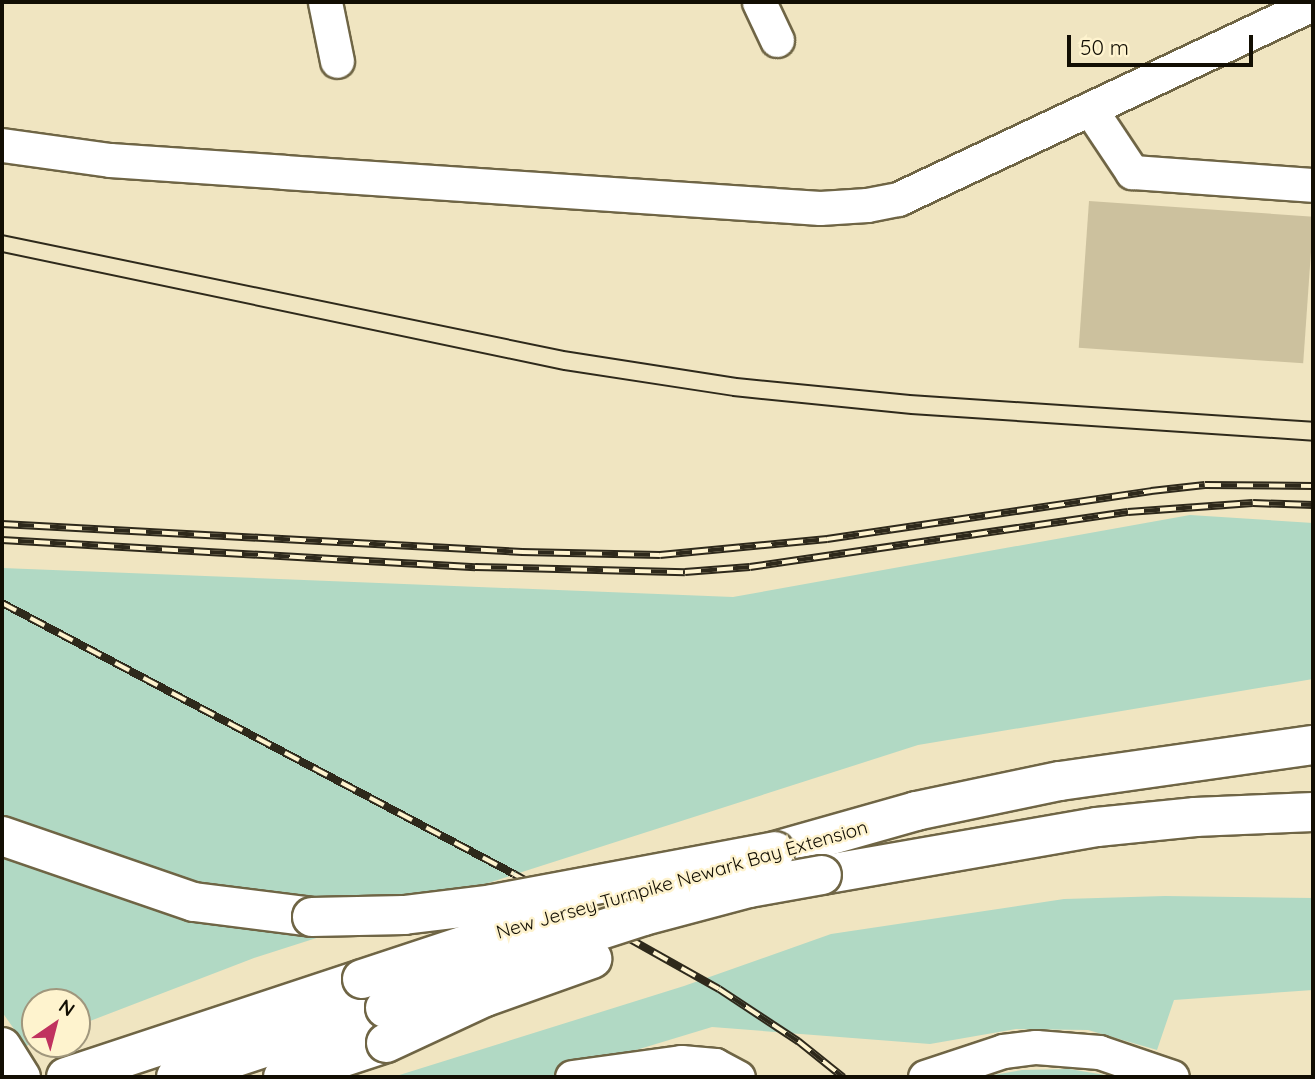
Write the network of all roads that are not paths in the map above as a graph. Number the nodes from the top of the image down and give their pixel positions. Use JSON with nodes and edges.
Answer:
{"nodes":[{"id":1,"x":325,"y":2,"type":"edge"},
{"id":2,"x":759,"y":2,"type":"edge"},
{"id":3,"x":1313,"y":4,"type":"edge"},
{"id":4,"x":777,"y":40,"type":"dead end"},
{"id":5,"x":337,"y":61,"type":"dead end"},
{"id":6,"x":1090,"y":109,"type":"junction"},
{"id":7,"x":2,"y":145,"type":"edge"},
{"id":8,"x":1313,"y":185,"type":"edge"},
{"id":9,"x":1313,"y":745,"type":"edge"},
{"id":10,"x":1313,"y":812,"type":"edge"},
{"id":11,"x":2,"y":836,"type":"edge"},
{"id":12,"x":775,"y":851,"type":"junction"},
{"id":13,"x":378,"y":1010,"type":"junction"},
{"id":14,"x":2,"y":1047,"type":"edge"},
{"id":15,"x":77,"y":1073,"type":"edge"},
{"id":16,"x":21,"y":1077,"type":"edge"},
{"id":17,"x":176,"y":1077,"type":"edge"},
{"id":18,"x":283,"y":1077,"type":"edge"},
{"id":19,"x":572,"y":1077,"type":"edge"},
{"id":20,"x":738,"y":1077,"type":"edge"},
{"id":21,"x":925,"y":1077,"type":"edge"},
{"id":22,"x":1172,"y":1077,"type":"edge"}],
"edges":[{"from":1,"to":5,"type":"street"},
{"from":2,"to":4,"type":"street"},
{"from":3,"to":6,"type":"street"},
{"from":6,"to":7,"type":"street"},
{"from":6,"to":8,"type":"street"},
{"from":9,"to":12,"type":"highway","name":"New Jersey Turnpike Newark Bay Extension"},
{"from":10,"to":13,"type":"highway","name":"New Jersey Turnpike Newark Bay Extension","bridge":true},
{"from":11,"to":12,"type":"highway","bridge":true},
{"from":12,"to":13,"type":"highway","name":"New Jersey Turnpike Newark Bay Extension","bridge":true},
{"from":13,"to":15,"type":"highway","name":"New Jersey Turnpike Newark Bay Extension"},
{"from":13,"to":17,"type":"highway","name":"New Jersey Turnpike Newark Bay Extension"},
{"from":13,"to":18,"type":"highway"},
{"from":14,"to":16,"type":"highway"},
{"from":19,"to":20,"type":"street"},
{"from":21,"to":22,"type":"street"}]}
